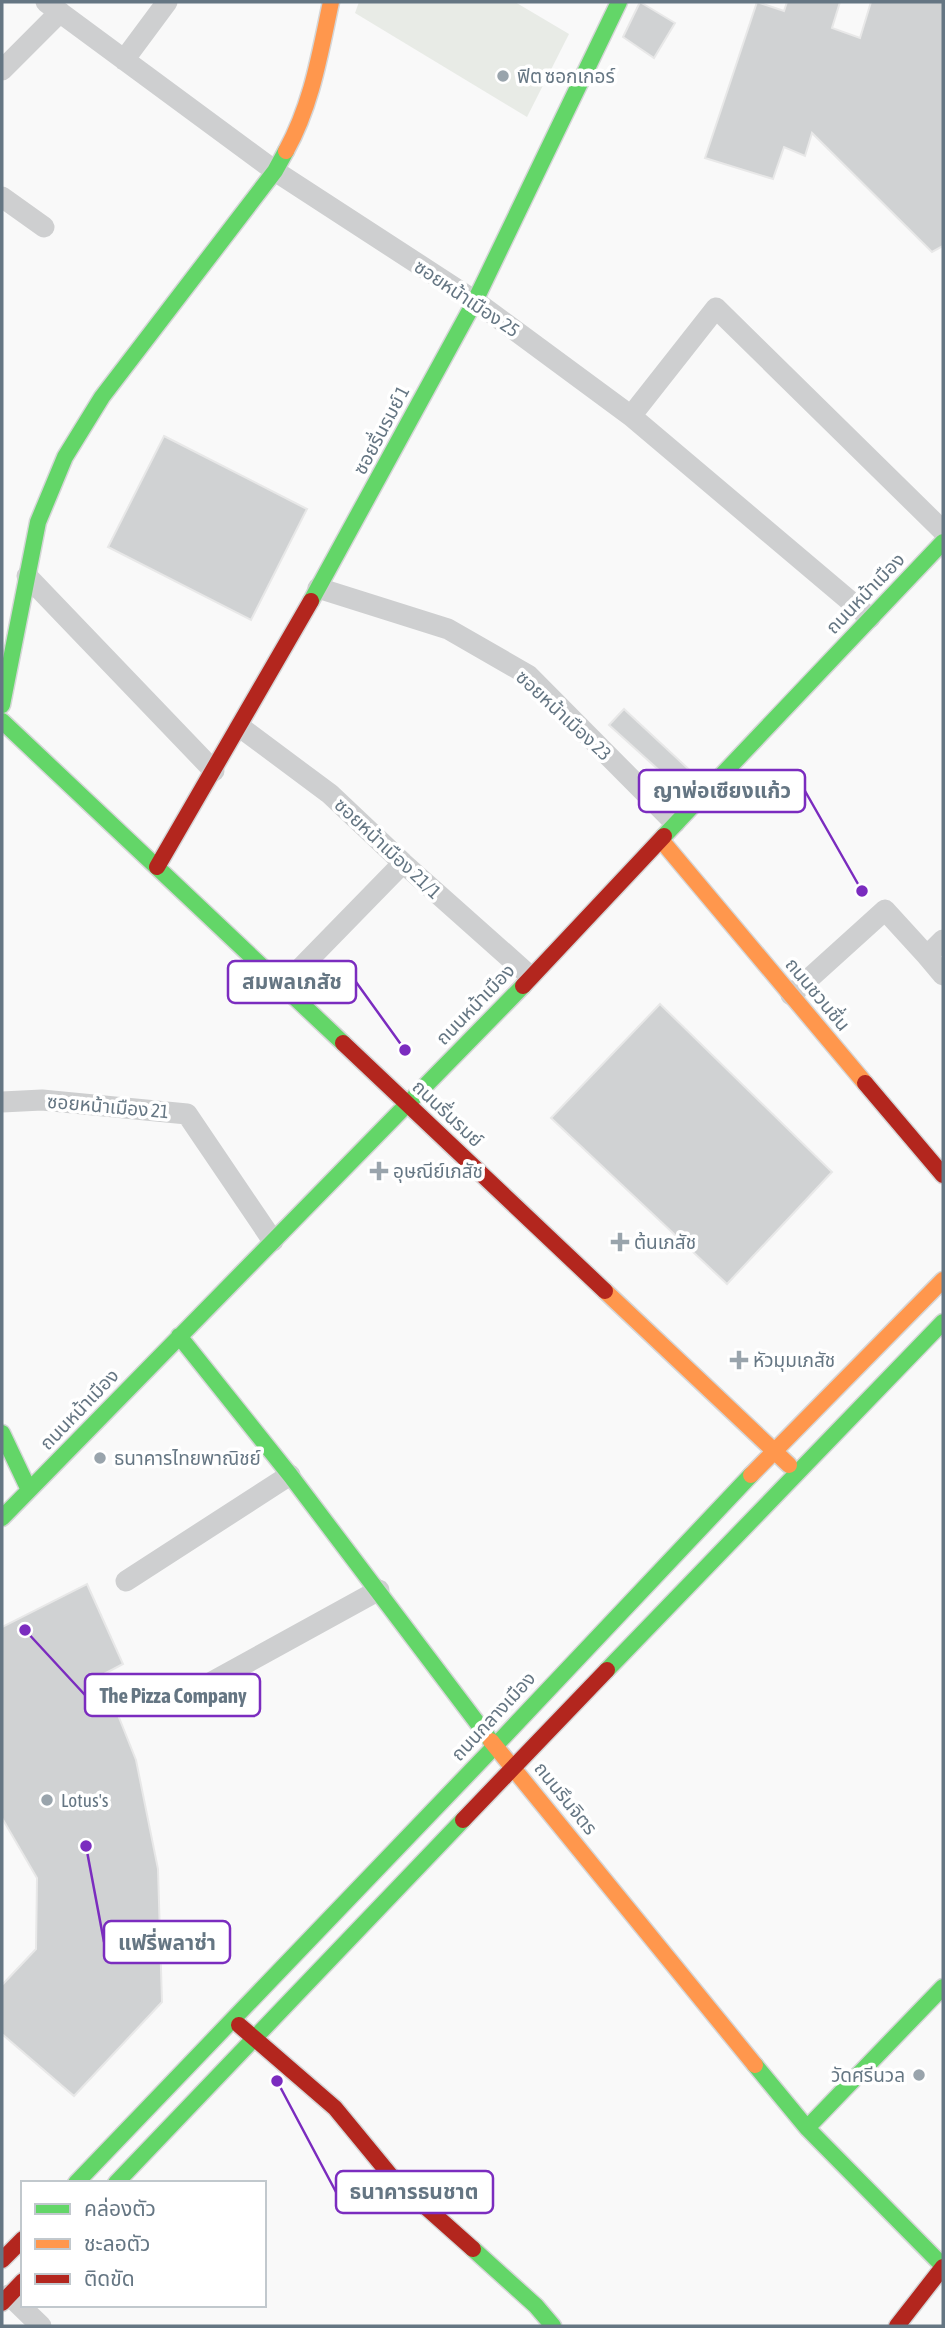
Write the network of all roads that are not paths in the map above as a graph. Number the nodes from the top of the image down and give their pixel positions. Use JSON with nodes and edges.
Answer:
{"nodes":[{"id":1,"x":167,"y":2,"type":"edge"},
{"id":2,"x":331,"y":2,"type":"edge"},
{"id":3,"x":619,"y":2,"type":"edge"},
{"id":4,"x":53,"y":7,"type":"edge"},
{"id":5,"x":124,"y":60,"type":"junction"},
{"id":6,"x":2,"y":70,"type":"edge"},
{"id":7,"x":275,"y":172,"type":"junction"},
{"id":8,"x":2,"y":197,"type":"edge"},
{"id":9,"x":44,"y":228,"type":"dead end"},
{"id":10,"x":475,"y":301,"type":"junction"},
{"id":11,"x":631,"y":416,"type":"junction"},
{"id":12,"x":943,"y":531,"type":"edge"},
{"id":13,"x":943,"y":542,"type":"edge"},
{"id":14,"x":27,"y":576,"type":"junction"},
{"id":15,"x":318,"y":589,"type":"junction"},
{"id":16,"x":870,"y":618,"type":"junction"},
{"id":17,"x":2,"y":705,"type":"edge"},
{"id":18,"x":2,"y":721,"type":"edge"},
{"id":19,"x":240,"y":727,"type":"junction"},
{"id":20,"x":214,"y":771,"type":"junction"},
{"id":21,"x":668,"y":831,"type":"junction"},
{"id":22,"x":403,"y":863,"type":"junction"},
{"id":23,"x":158,"y":867,"type":"junction"},
{"id":24,"x":943,"y":940,"type":"edge"},
{"id":25,"x":927,"y":956,"type":"junction"},
{"id":26,"x":943,"y":975,"type":"edge"},
{"id":27,"x":530,"y":976,"type":"junction"},
{"id":28,"x":283,"y":986,"type":"junction"},
{"id":29,"x":791,"y":995,"type":"junction"},
{"id":30,"x":2,"y":1102,"type":"edge"},
{"id":31,"x":407,"y":1104,"type":"junction"},
{"id":32,"x":943,"y":1174,"type":"edge"},
{"id":33,"x":273,"y":1241,"type":"junction"},
{"id":34,"x":943,"y":1280,"type":"edge"},
{"id":35,"x":943,"y":1322,"type":"edge"},
{"id":36,"x":179,"y":1336,"type":"junction"},
{"id":37,"x":2,"y":1433,"type":"edge"},
{"id":38,"x":774,"y":1450,"type":"junction"},
{"id":39,"x":797,"y":1473,"type":"junction"},
{"id":40,"x":290,"y":1475,"type":"junction"},
{"id":41,"x":29,"y":1490,"type":"junction"},
{"id":42,"x":2,"y":1518,"type":"edge"},
{"id":43,"x":126,"y":1581,"type":"dead end"},
{"id":44,"x":379,"y":1590,"type":"junction"},
{"id":45,"x":172,"y":1704,"type":"dead end"},
{"id":46,"x":495,"y":1746,"type":"junction"},
{"id":47,"x":513,"y":1766,"type":"junction"},
{"id":48,"x":943,"y":1987,"type":"edge"},
{"id":49,"x":232,"y":2020,"type":"junction"},
{"id":50,"x":255,"y":2037,"type":"junction"},
{"id":51,"x":807,"y":2128,"type":"junction"},
{"id":52,"x":78,"y":2181,"type":"edge"},
{"id":53,"x":118,"y":2181,"type":"edge"},
{"id":54,"x":943,"y":2267,"type":"edge"},
{"id":55,"x":24,"y":2307,"type":"edge"},
{"id":56,"x":41,"y":2326,"type":"edge"},
{"id":57,"x":553,"y":2326,"type":"edge"},
{"id":58,"x":897,"y":2326,"type":"edge"}],
"edges":[{"from":1,"to":5,"type":"street"},
{"from":2,"to":7,"type":"street"},
{"from":3,"to":10,"type":"street","name":"ซอยรื่นรมย์ 1"},
{"from":4,"to":5,"type":"street","name":"ซอยหน้าเมือง 25"},
{"from":4,"to":6,"type":"street"},
{"from":5,"to":7,"type":"street","name":"ซอยหน้าเมือง 25"},
{"from":7,"to":10,"type":"street","name":"ซอยหน้าเมือง 25"},
{"from":7,"to":14,"type":"street"},
{"from":8,"to":9,"type":"street"},
{"from":10,"to":11,"type":"street","name":"ซอยหน้าเมือง 25"},
{"from":10,"to":15,"type":"street","name":"ซอยรื่นรมย์ 1"},
{"from":11,"to":12,"type":"street"},
{"from":11,"to":16,"type":"street","name":"ซอยหน้าเมือง 25"},
{"from":13,"to":16,"type":"street","name":"ถนนหน้าเมือง"},
{"from":14,"to":17,"type":"street"},
{"from":14,"to":20,"type":"street"},
{"from":15,"to":19,"type":"street","name":"ซอยรื่นรมย์ 1"},
{"from":15,"to":21,"type":"street","name":"ซอยหน้าเมือง 23"},
{"from":16,"to":21,"type":"street","name":"ถนนหน้าเมือง"},
{"from":18,"to":23,"type":"street","name":"ถนนรื่นรมย์"},
{"from":19,"to":20,"type":"street","name":"ซอยรื่นรมย์ 1"},
{"from":19,"to":22,"type":"street","name":"ซอยหน้าเมือง 21/1"},
{"from":20,"to":23,"type":"street","name":"ซอยรื่นรมย์ 1"},
{"from":21,"to":27,"type":"street","name":"ถนนหน้าเมือง"},
{"from":21,"to":29,"type":"street","name":"ถนนชวนชื่น"},
{"from":22,"to":27,"type":"street","name":"ซอยหน้าเมือง 21/1"},
{"from":22,"to":28,"type":"street"},
{"from":23,"to":28,"type":"street","name":"ถนนรื่นรมย์"},
{"from":24,"to":25,"type":"street"},
{"from":25,"to":26,"type":"street"},
{"from":25,"to":29,"type":"street"},
{"from":27,"to":31,"type":"street","name":"ถนนหน้าเมือง"},
{"from":28,"to":31,"type":"street","name":"ถนนรื่นรมย์"},
{"from":29,"to":32,"type":"street","name":"ถนนชวนชื่น"},
{"from":30,"to":33,"type":"street","name":"ซอยหน้าเมือง 21"},
{"from":31,"to":33,"type":"street","name":"ถนนหน้าเมือง"},
{"from":31,"to":38,"type":"street","name":"ถนนรื่นรมย์"},
{"from":33,"to":36,"type":"street","name":"ถนนหน้าเมือง"},
{"from":34,"to":38,"type":"street","name":"ถนนกลางเมือง"},
{"from":35,"to":39,"type":"street"},
{"from":36,"to":40,"type":"street","name":"ถนนรึนจิตร"},
{"from":36,"to":41,"type":"street","name":"ถนนหน้าเมือง"},
{"from":37,"to":41,"type":"street"},
{"from":38,"to":39,"type":"street","name":"ถนนรื่นรมย์"},
{"from":38,"to":46,"type":"street","name":"ถนนกลางเมือง"},
{"from":39,"to":47,"type":"street"},
{"from":40,"to":43,"type":"street"},
{"from":40,"to":44,"type":"street","name":"ถนนรึนจิตร"},
{"from":41,"to":42,"type":"street","name":"ถนนหน้าเมือง"},
{"from":44,"to":45,"type":"street"},
{"from":44,"to":46,"type":"street","name":"ถนนรึนจิตร"},
{"from":46,"to":47,"type":"street","name":"ถนนรึนจิตร"},
{"from":46,"to":49,"type":"street","name":"ถนนกลางเมือง"},
{"from":47,"to":50,"type":"street"},
{"from":47,"to":51,"type":"street","name":"ถนนรึนจิตร"},
{"from":48,"to":51,"type":"street"},
{"from":49,"to":50,"type":"street"},
{"from":49,"to":52,"type":"street","name":"ถนนกลางเมือง"},
{"from":50,"to":53,"type":"street"},
{"from":50,"to":57,"type":"street"},
{"from":51,"to":54,"type":"street","name":"ถนนรึนจิตร"},
{"from":54,"to":58,"type":"street"},
{"from":55,"to":56,"type":"street"}]}
